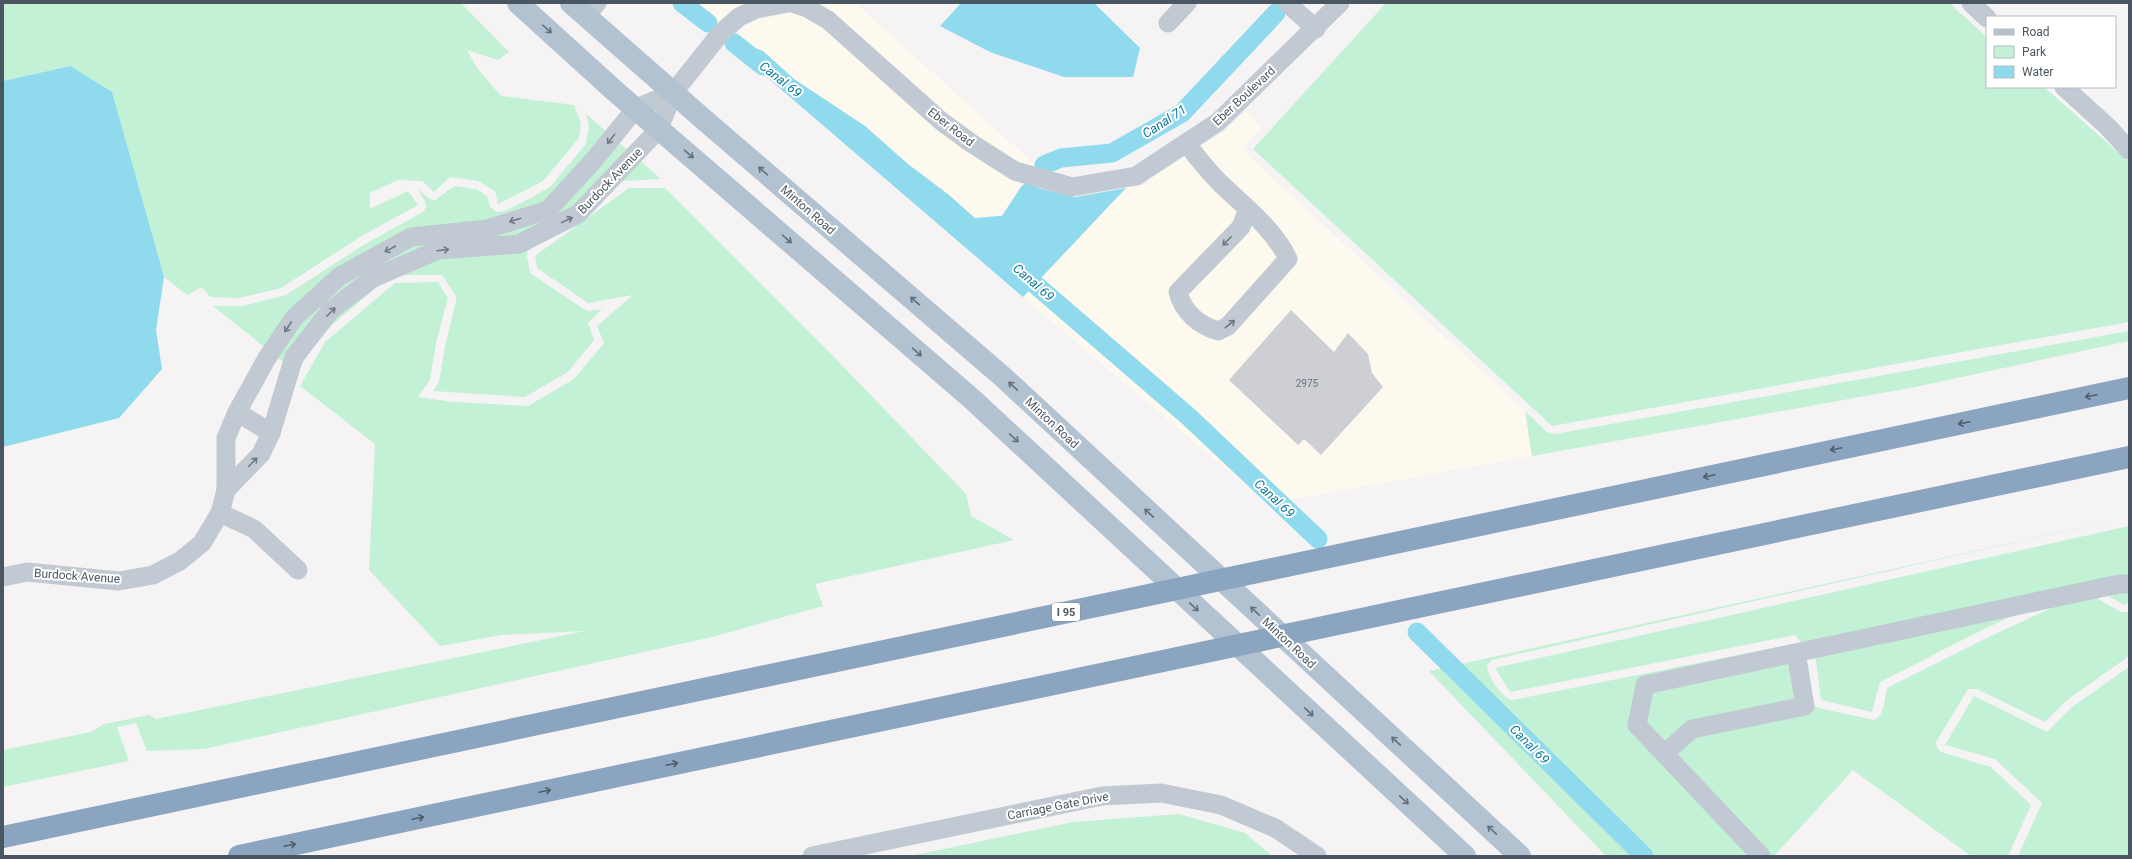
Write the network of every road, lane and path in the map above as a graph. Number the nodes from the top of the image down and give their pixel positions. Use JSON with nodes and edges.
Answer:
{"nodes":[{"id":1,"x":518,"y":3,"type":"edge"},
{"id":2,"x":788,"y":3,"type":"edge"},
{"id":3,"x":1187,"y":3,"type":"edge"},
{"id":4,"x":1287,"y":3,"type":"edge"},
{"id":5,"x":1340,"y":3,"type":"edge"},
{"id":6,"x":1971,"y":3,"type":"edge"},
{"id":7,"x":801,"y":5,"type":"edge"},
{"id":8,"x":585,"y":7,"type":"edge"},
{"id":9,"x":1986,"y":17,"type":"edge"},
{"id":10,"x":1168,"y":23,"type":"dead end"},
{"id":11,"x":1316,"y":29,"type":"junction"},
{"id":12,"x":2065,"y":88,"type":"edge"},
{"id":13,"x":673,"y":93,"type":"junction"},
{"id":14,"x":636,"y":108,"type":"junction"},
{"id":15,"x":659,"y":129,"type":"junction"},
{"id":16,"x":1186,"y":143,"type":"junction"},
{"id":17,"x":2129,"y":150,"type":"edge"},
{"id":18,"x":1136,"y":176,"type":"joint"},
{"id":19,"x":1248,"y":209,"type":"junction"},
{"id":20,"x":487,"y":237,"type":"junction"},
{"id":21,"x":340,"y":276,"type":"junction"},
{"id":22,"x":352,"y":294,"type":"junction"},
{"id":23,"x":267,"y":358,"type":"junction"},
{"id":24,"x":292,"y":364,"type":"junction"},
{"id":25,"x":2129,"y":388,"type":"edge"},
{"id":26,"x":237,"y":412,"type":"junction"},
{"id":27,"x":271,"y":433,"type":"junction"},
{"id":28,"x":2129,"y":456,"type":"edge"},
{"id":29,"x":226,"y":490,"type":"junction"},
{"id":30,"x":220,"y":513,"type":"junction"},
{"id":31,"x":298,"y":570,"type":"dead end"},
{"id":32,"x":3,"y":577,"type":"edge"},
{"id":33,"x":2129,"y":584,"type":"edge"},
{"id":34,"x":1796,"y":653,"type":"junction"},
{"id":35,"x":1664,"y":754,"type":"junction"},
{"id":36,"x":3,"y":837,"type":"edge"},
{"id":37,"x":819,"y":855,"type":"edge"},
{"id":38,"x":238,"y":856,"type":"edge"},
{"id":39,"x":1317,"y":856,"type":"edge"},
{"id":40,"x":1465,"y":856,"type":"edge"},
{"id":41,"x":1520,"y":856,"type":"edge"},
{"id":42,"x":1761,"y":856,"type":"edge"}],
"edges":[{"from":1,"to":14,"type":"main road","one_way":true},
{"from":2,"to":13,"type":"street"},
{"from":3,"to":10,"type":"street"},
{"from":4,"to":11,"type":"street"},
{"from":5,"to":11,"type":"street","name":"Eber Boulevard"},
{"from":6,"to":9,"type":"street"},
{"from":7,"to":18,"type":"street","name":"Eber Road"},
{"from":8,"to":13,"type":"main road","name":"Minton Road"},
{"from":11,"to":16,"type":"street","name":"Eber Boulevard"},
{"from":12,"to":17,"type":"street"},
{"from":13,"to":14,"type":"street"},
{"from":13,"to":15,"type":"street"},
{"from":41,"to":13,"type":"main road","name":"Minton Road","one_way":true},
{"from":14,"to":15,"type":"main road"},
{"from":14,"to":20,"type":"street","name":"Burdock Avenue","one_way":true},
{"from":20,"to":15,"type":"street","name":"Burdock Avenue","one_way":true},
{"from":15,"to":40,"type":"main road","one_way":true},
{"from":16,"to":18,"type":"street","name":"Eber Boulevard"},
{"from":16,"to":19,"type":"street"},
{"from":19,"to":19,"type":"street","one_way":true},
{"from":20,"to":21,"type":"street","name":"Burdock Avenue","one_way":true},
{"from":22,"to":20,"type":"street","name":"Burdock Avenue","one_way":true},
{"from":21,"to":22,"type":"street"},
{"from":21,"to":23,"type":"street","name":"Burdock Avenue","one_way":true},
{"from":24,"to":22,"type":"street","name":"Burdock Avenue","one_way":true},
{"from":23,"to":24,"type":"street"},
{"from":23,"to":26,"type":"street","name":"Burdock Avenue"},
{"from":24,"to":27,"type":"street","name":"Burdock Avenue"},
{"from":25,"to":36,"type":"highway","number":"I 95","one_way":true},
{"from":26,"to":27,"type":"street"},
{"from":26,"to":29,"type":"street","name":"Burdock Avenue"},
{"from":29,"to":27,"type":"street","name":"Burdock Avenue","one_way":true},
{"from":38,"to":28,"type":"highway","one_way":true},
{"from":29,"to":30,"type":"street","name":"Burdock Avenue"},
{"from":30,"to":31,"type":"street"},
{"from":30,"to":32,"type":"street","name":"Burdock Avenue"},
{"from":33,"to":34,"type":"street"},
{"from":34,"to":35,"type":"street"},
{"from":34,"to":35,"type":"street"},
{"from":35,"to":42,"type":"street"},
{"from":37,"to":39,"type":"street","name":"Carriage Gate Drive"}]}
